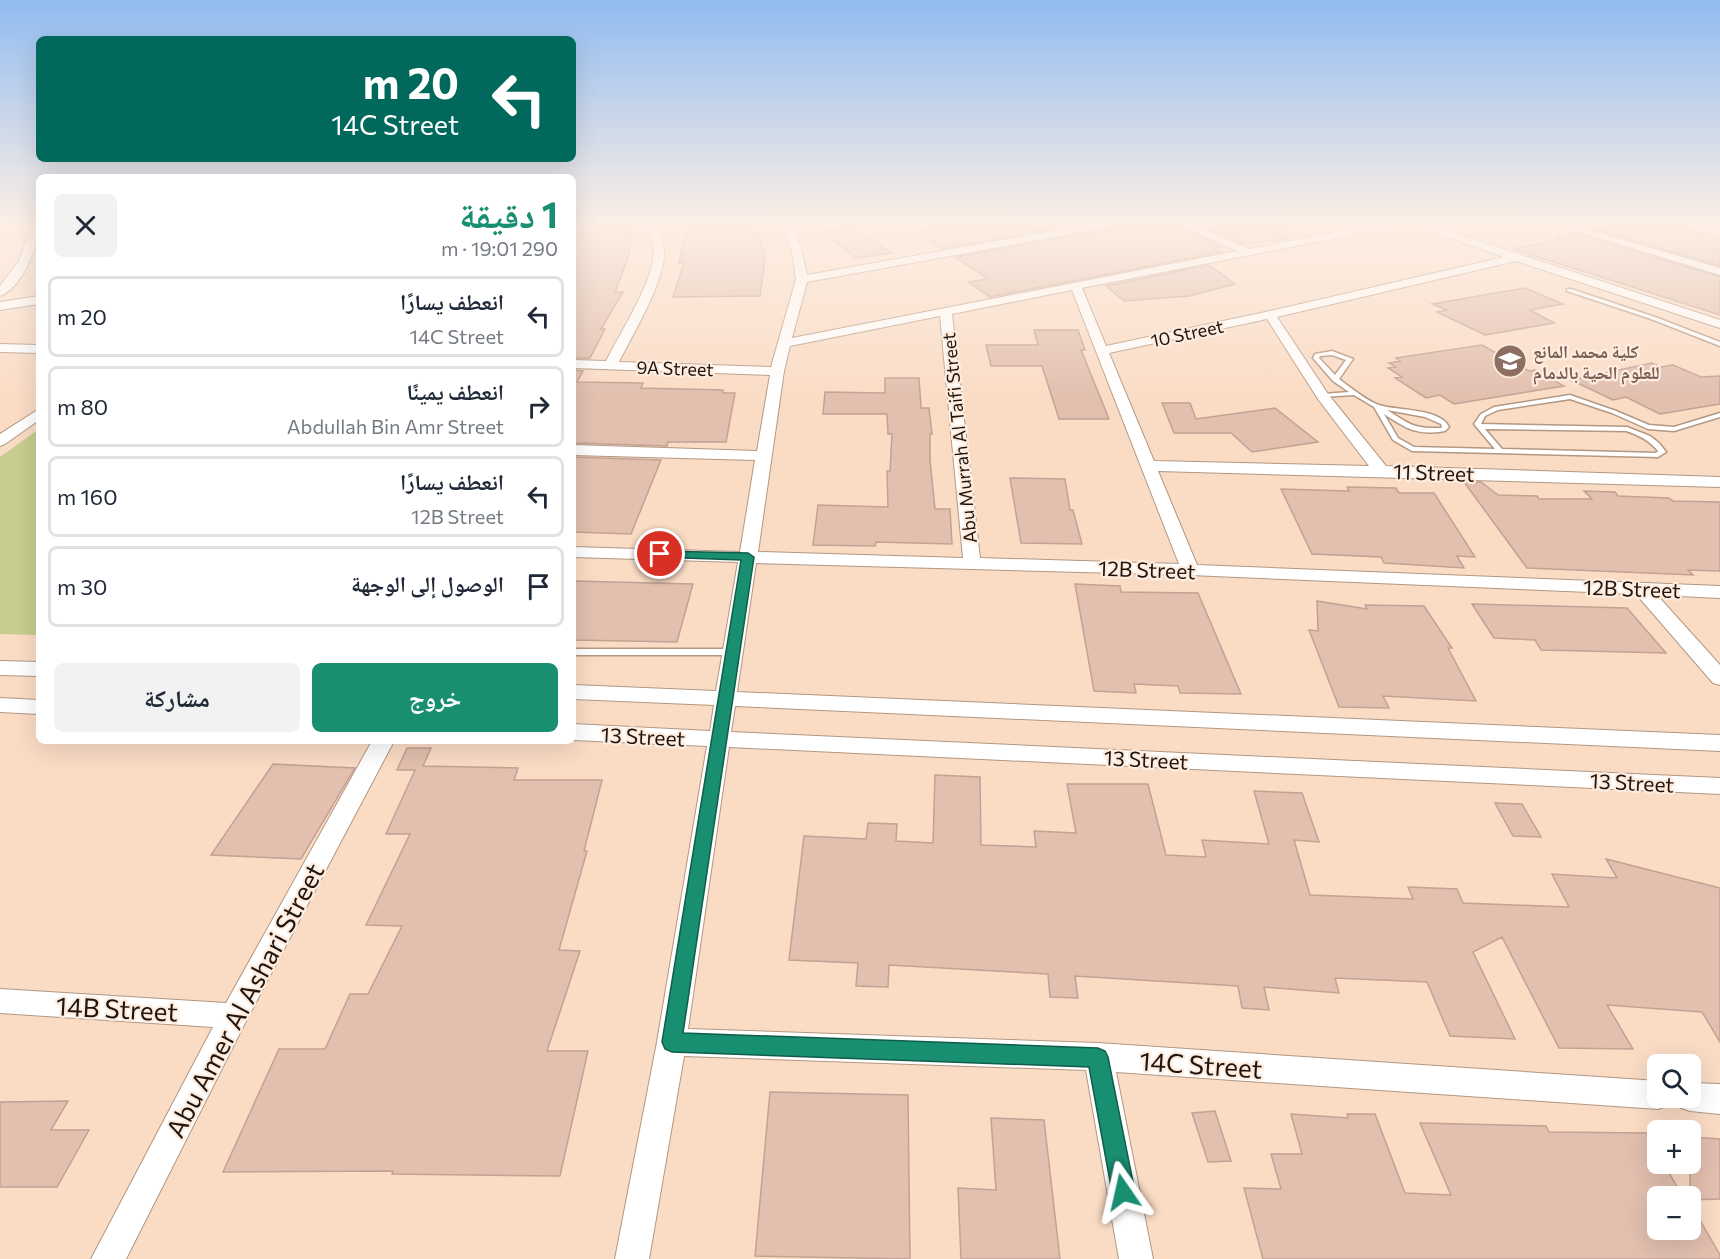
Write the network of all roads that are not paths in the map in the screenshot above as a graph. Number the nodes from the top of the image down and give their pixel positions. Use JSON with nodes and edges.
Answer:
{"nodes":[{"id":1,"x":650,"y":283,"type":"edge"},
{"id":2,"x":801,"y":283,"type":"edge"},
{"id":3,"x":1098,"y":283,"type":"edge"},
{"id":4,"x":1407,"y":283,"type":"edge"},
{"id":5,"x":1595,"y":283,"type":"edge"},
{"id":6,"x":1076,"y":287,"type":"junction"},
{"id":7,"x":1569,"y":290,"type":"dead end"},
{"id":8,"x":36,"y":300,"type":"edge"},
{"id":9,"x":0,"y":306,"type":"edge"},
{"id":10,"x":946,"y":312,"type":"junction"},
{"id":11,"x":1270,"y":315,"type":"junction"},
{"id":12,"x":1720,"y":324,"type":"edge"},
{"id":13,"x":786,"y":343,"type":"junction"},
{"id":14,"x":1720,"y":344,"type":"edge"},
{"id":15,"x":0,"y":348,"type":"edge"},
{"id":16,"x":36,"y":349,"type":"edge"},
{"id":17,"x":1102,"y":351,"type":"junction"},
{"id":18,"x":576,"y":364,"type":"edge"},
{"id":19,"x":610,"y":366,"type":"junction"},
{"id":20,"x":777,"y":371,"type":"junction"},
{"id":21,"x":1335,"y":380,"type":"junction"},
{"id":22,"x":1355,"y":393,"type":"junction"},
{"id":23,"x":1323,"y":396,"type":"junction"},
{"id":24,"x":1376,"y":406,"type":"junction"},
{"id":25,"x":36,"y":415,"type":"edge"},
{"id":26,"x":1720,"y":415,"type":"edge"},
{"id":27,"x":1480,"y":427,"type":"junction"},
{"id":28,"x":0,"y":441,"type":"edge"},
{"id":29,"x":576,"y":450,"type":"edge"},
{"id":30,"x":1501,"y":452,"type":"junction"},
{"id":31,"x":764,"y":456,"type":"junction"},
{"id":32,"x":1148,"y":466,"type":"junction"},
{"id":33,"x":1381,"y":471,"type":"junction"},
{"id":34,"x":1720,"y":482,"type":"edge"},
{"id":35,"x":576,"y":552,"type":"edge"},
{"id":36,"x":748,"y":557,"type":"junction"},
{"id":37,"x":972,"y":563,"type":"junction"},
{"id":38,"x":1190,"y":570,"type":"junction"},
{"id":39,"x":1641,"y":588,"type":"junction"},
{"id":40,"x":1720,"y":592,"type":"edge"},
{"id":41,"x":576,"y":652,"type":"edge"},
{"id":42,"x":733,"y":652,"type":"junction"},
{"id":43,"x":0,"y":668,"type":"edge"},
{"id":44,"x":36,"y":669,"type":"edge"},
{"id":45,"x":1720,"y":678,"type":"edge"},
{"id":46,"x":576,"y":692,"type":"edge"},
{"id":47,"x":726,"y":699,"type":"junction"},
{"id":48,"x":0,"y":705,"type":"edge"},
{"id":49,"x":36,"y":707,"type":"edge"},
{"id":50,"x":576,"y":732,"type":"edge"},
{"id":51,"x":719,"y":739,"type":"junction"},
{"id":52,"x":1720,"y":743,"type":"edge"},
{"id":53,"x":381,"y":744,"type":"edge"},
{"id":54,"x":1720,"y":786,"type":"edge"},
{"id":55,"x":0,"y":1001,"type":"edge"},
{"id":56,"x":234,"y":1016,"type":"junction"},
{"id":57,"x":672,"y":1042,"type":"junction"},
{"id":58,"x":1098,"y":1057,"type":"junction"},
{"id":59,"x":1647,"y":1094,"type":"edge"},
{"id":60,"x":1701,"y":1098,"type":"edge"},
{"id":61,"x":1720,"y":1099,"type":"edge"},
{"id":62,"x":108,"y":1259,"type":"edge"},
{"id":63,"x":632,"y":1259,"type":"edge"},
{"id":64,"x":1136,"y":1259,"type":"edge"}],
"edges":[{"from":1,"to":19,"type":"street"},
{"from":2,"to":13,"type":"street"},
{"from":3,"to":6,"type":"street"},
{"from":4,"to":11,"type":"street","name":"10 Street"},
{"from":5,"to":12,"type":"street"},
{"from":6,"to":10,"type":"street"},
{"from":6,"to":17,"type":"street"},
{"from":7,"to":14,"type":"lane"},
{"from":8,"to":9,"type":"street"},
{"from":10,"to":13,"type":"street"},
{"from":10,"to":37,"type":"street","name":"Abu Murrah Al Taifi Street"},
{"from":11,"to":17,"type":"street","name":"10 Street"},
{"from":11,"to":23,"type":"street"},
{"from":13,"to":20,"type":"street"},
{"from":15,"to":16,"type":"street"},
{"from":17,"to":32,"type":"street"},
{"from":18,"to":19,"type":"street","name":"9A Street"},
{"from":19,"to":20,"type":"street","name":"9A Street"},
{"from":20,"to":31,"type":"street"},
{"from":21,"to":21,"type":"lane"},
{"from":21,"to":22,"type":"lane"},
{"from":22,"to":23,"type":"lane"},
{"from":22,"to":24,"type":"lane"},
{"from":23,"to":33,"type":"street"},
{"from":24,"to":24,"type":"lane"},
{"from":24,"to":30,"type":"lane"},
{"from":25,"to":28,"type":"street"},
{"from":26,"to":27,"type":"lane"},
{"from":27,"to":30,"type":"lane"},
{"from":27,"to":30,"type":"lane"},
{"from":29,"to":31,"type":"street"},
{"from":31,"to":36,"type":"street"},
{"from":32,"to":33,"type":"street","name":"11 Street"},
{"from":32,"to":38,"type":"street"},
{"from":33,"to":34,"type":"street","name":"11 Street"},
{"from":35,"to":36,"type":"street","name":"12B Street"},
{"from":36,"to":37,"type":"street","name":"12B Street"},
{"from":36,"to":42,"type":"street"},
{"from":37,"to":38,"type":"street","name":"12B Street"},
{"from":38,"to":39,"type":"street","name":"12B Street"},
{"from":39,"to":40,"type":"street","name":"12B Street"},
{"from":39,"to":45,"type":"street"},
{"from":41,"to":42,"type":"lane"},
{"from":42,"to":47,"type":"street"},
{"from":43,"to":44,"type":"street"},
{"from":46,"to":47,"type":"street","name":"13 Street"},
{"from":47,"to":51,"type":"street"},
{"from":47,"to":52,"type":"street","name":"13 Street"},
{"from":48,"to":49,"type":"street"},
{"from":50,"to":51,"type":"street","name":"13 Street"},
{"from":51,"to":54,"type":"street","name":"13 Street"},
{"from":51,"to":57,"type":"street"},
{"from":53,"to":56,"type":"street","name":"Abu Amer Al Ashari Street"},
{"from":55,"to":56,"type":"street","name":"14B Street"},
{"from":56,"to":62,"type":"street","name":"Abu Amer Al Ashari Street"},
{"from":57,"to":58,"type":"street","name":"14C Street"},
{"from":57,"to":63,"type":"street"},
{"from":58,"to":59,"type":"street","name":"14C Street"},
{"from":58,"to":64,"type":"street"},
{"from":60,"to":61,"type":"street"}]}
